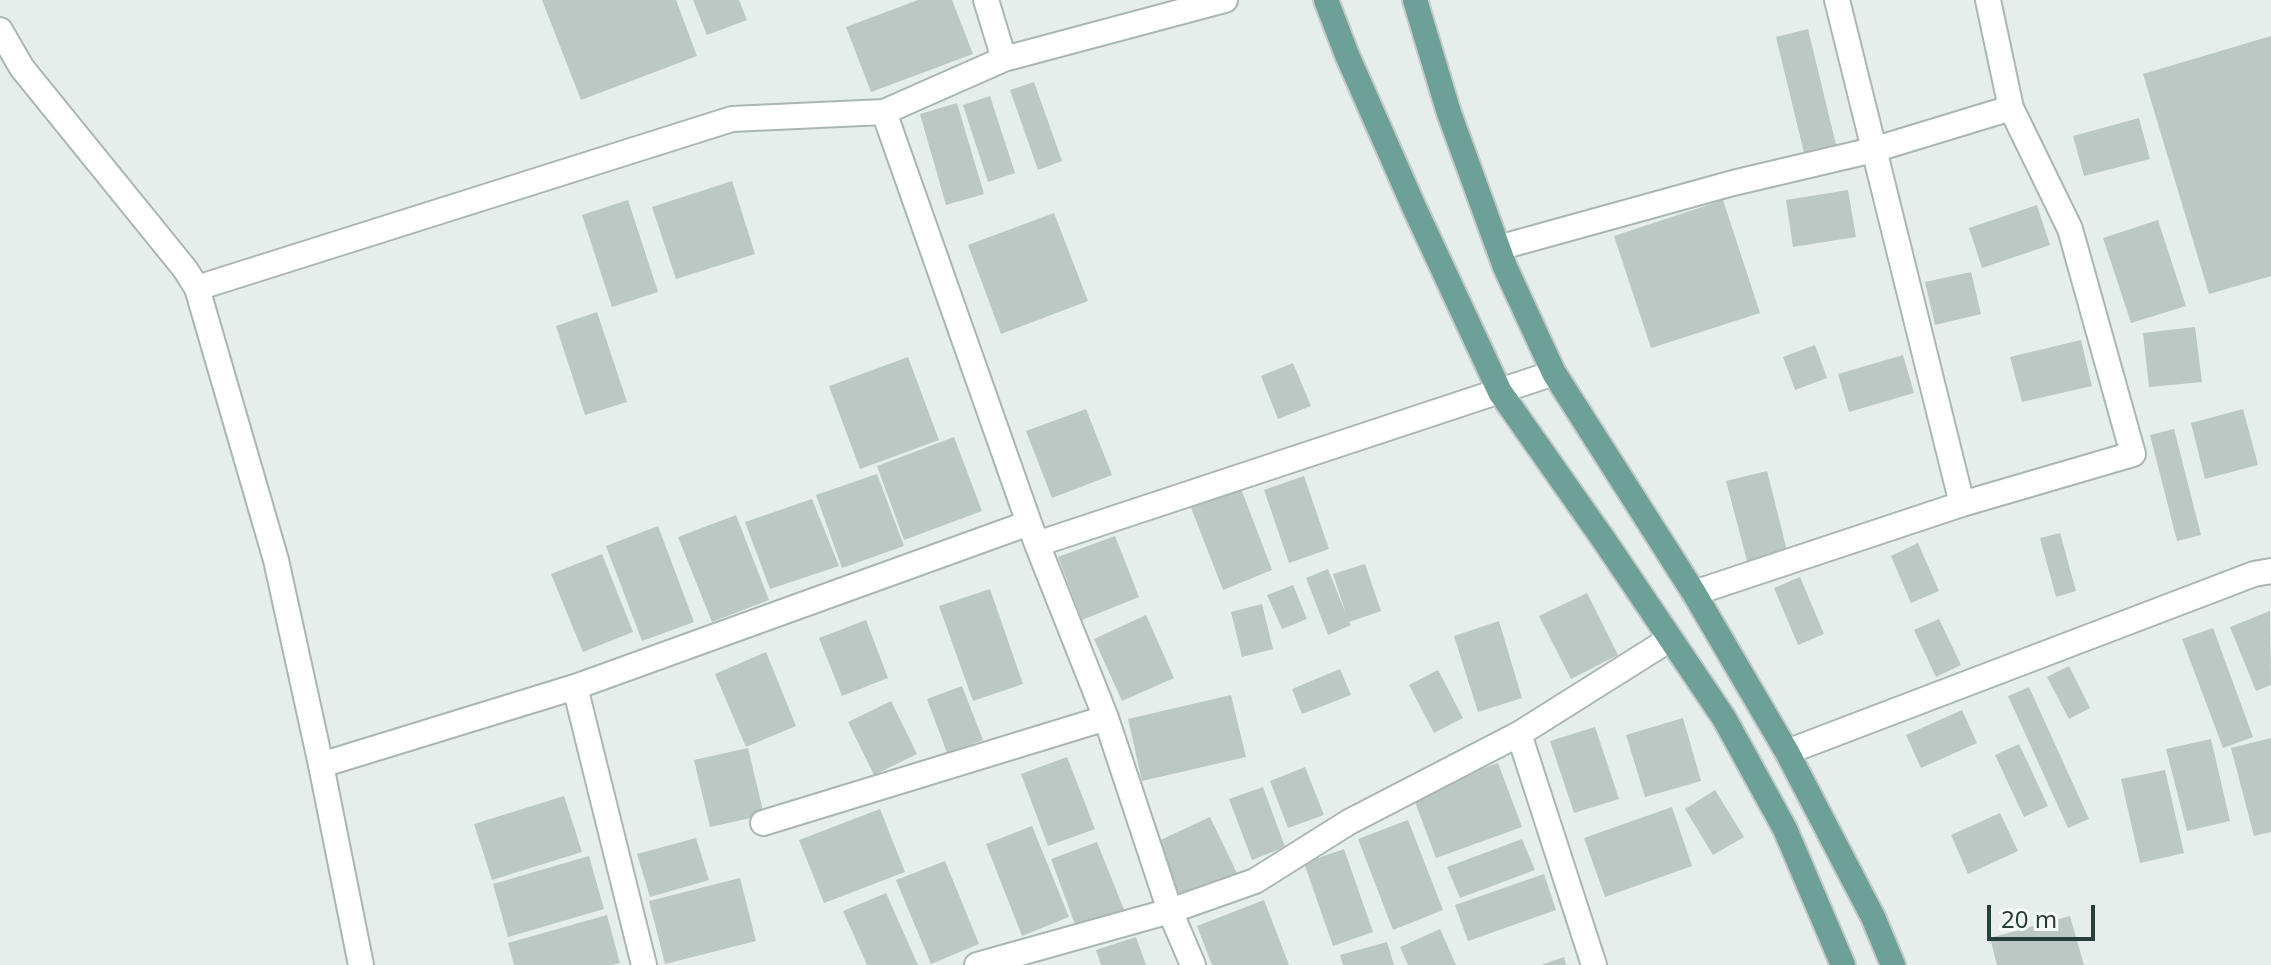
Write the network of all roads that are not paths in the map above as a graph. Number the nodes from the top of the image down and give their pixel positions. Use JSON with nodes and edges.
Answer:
{"nodes":[{"id":1,"x":986,"y":0,"type":"edge"},
{"id":2,"x":1225,"y":0,"type":"edge"},
{"id":3,"x":1326,"y":0,"type":"edge"},
{"id":4,"x":1415,"y":0,"type":"edge"},
{"id":5,"x":1837,"y":0,"type":"edge"},
{"id":6,"x":1988,"y":0,"type":"edge"},
{"id":7,"x":0,"y":30,"type":"edge"},
{"id":8,"x":1004,"y":59,"type":"junction"},
{"id":9,"x":2011,"y":108,"type":"junction"},
{"id":10,"x":884,"y":112,"type":"junction"},
{"id":11,"x":1873,"y":150,"type":"junction"},
{"id":12,"x":1498,"y":248,"type":"junction"},
{"id":13,"x":197,"y":288,"type":"junction"},
{"id":14,"x":1554,"y":373,"type":"junction"},
{"id":15,"x":1500,"y":392,"type":"junction"},
{"id":16,"x":1962,"y":504,"type":"junction"},
{"id":17,"x":1033,"y":534,"type":"junction"},
{"id":18,"x":2271,"y":571,"type":"edge"},
{"id":19,"x":1694,"y":593,"type":"junction"},
{"id":20,"x":1670,"y":639,"type":"junction"},
{"id":21,"x":575,"y":687,"type":"junction"},
{"id":22,"x":1106,"y":718,"type":"junction"},
{"id":23,"x":1519,"y":734,"type":"junction"},
{"id":24,"x":1787,"y":752,"type":"junction"},
{"id":25,"x":321,"y":765,"type":"junction"},
{"id":26,"x":763,"y":823,"type":"dead end"},
{"id":27,"x":1170,"y":911,"type":"junction"},
{"id":28,"x":361,"y":965,"type":"edge"},
{"id":29,"x":644,"y":965,"type":"edge"},
{"id":30,"x":977,"y":965,"type":"edge"},
{"id":31,"x":1193,"y":965,"type":"edge"},
{"id":32,"x":1594,"y":965,"type":"edge"},
{"id":33,"x":1843,"y":965,"type":"edge"},
{"id":34,"x":1893,"y":965,"type":"edge"}],
"edges":[{"from":1,"to":8,"type":"street"},
{"from":2,"to":8,"type":"street"},
{"from":3,"to":15,"type":"main road"},
{"from":4,"to":12,"type":"main road"},
{"from":5,"to":11,"type":"street"},
{"from":6,"to":9,"type":"street"},
{"from":7,"to":13,"type":"street"},
{"from":8,"to":10,"type":"street"},
{"from":9,"to":11,"type":"street"},
{"from":9,"to":16,"type":"street"},
{"from":10,"to":13,"type":"street"},
{"from":10,"to":17,"type":"street"},
{"from":11,"to":12,"type":"street"},
{"from":11,"to":16,"type":"street"},
{"from":12,"to":14,"type":"main road"},
{"from":13,"to":25,"type":"street"},
{"from":14,"to":15,"type":"street"},
{"from":14,"to":19,"type":"main road"},
{"from":15,"to":17,"type":"street"},
{"from":15,"to":20,"type":"main road"},
{"from":16,"to":19,"type":"street"},
{"from":17,"to":21,"type":"street"},
{"from":17,"to":22,"type":"street"},
{"from":18,"to":24,"type":"street"},
{"from":19,"to":24,"type":"main road"},
{"from":20,"to":23,"type":"street"},
{"from":20,"to":33,"type":"main road"},
{"from":21,"to":25,"type":"street"},
{"from":21,"to":29,"type":"street"},
{"from":22,"to":26,"type":"street"},
{"from":22,"to":27,"type":"street"},
{"from":23,"to":27,"type":"street"},
{"from":23,"to":32,"type":"street"},
{"from":24,"to":34,"type":"main road"},
{"from":25,"to":28,"type":"street"},
{"from":27,"to":30,"type":"street"},
{"from":27,"to":31,"type":"street"}]}
